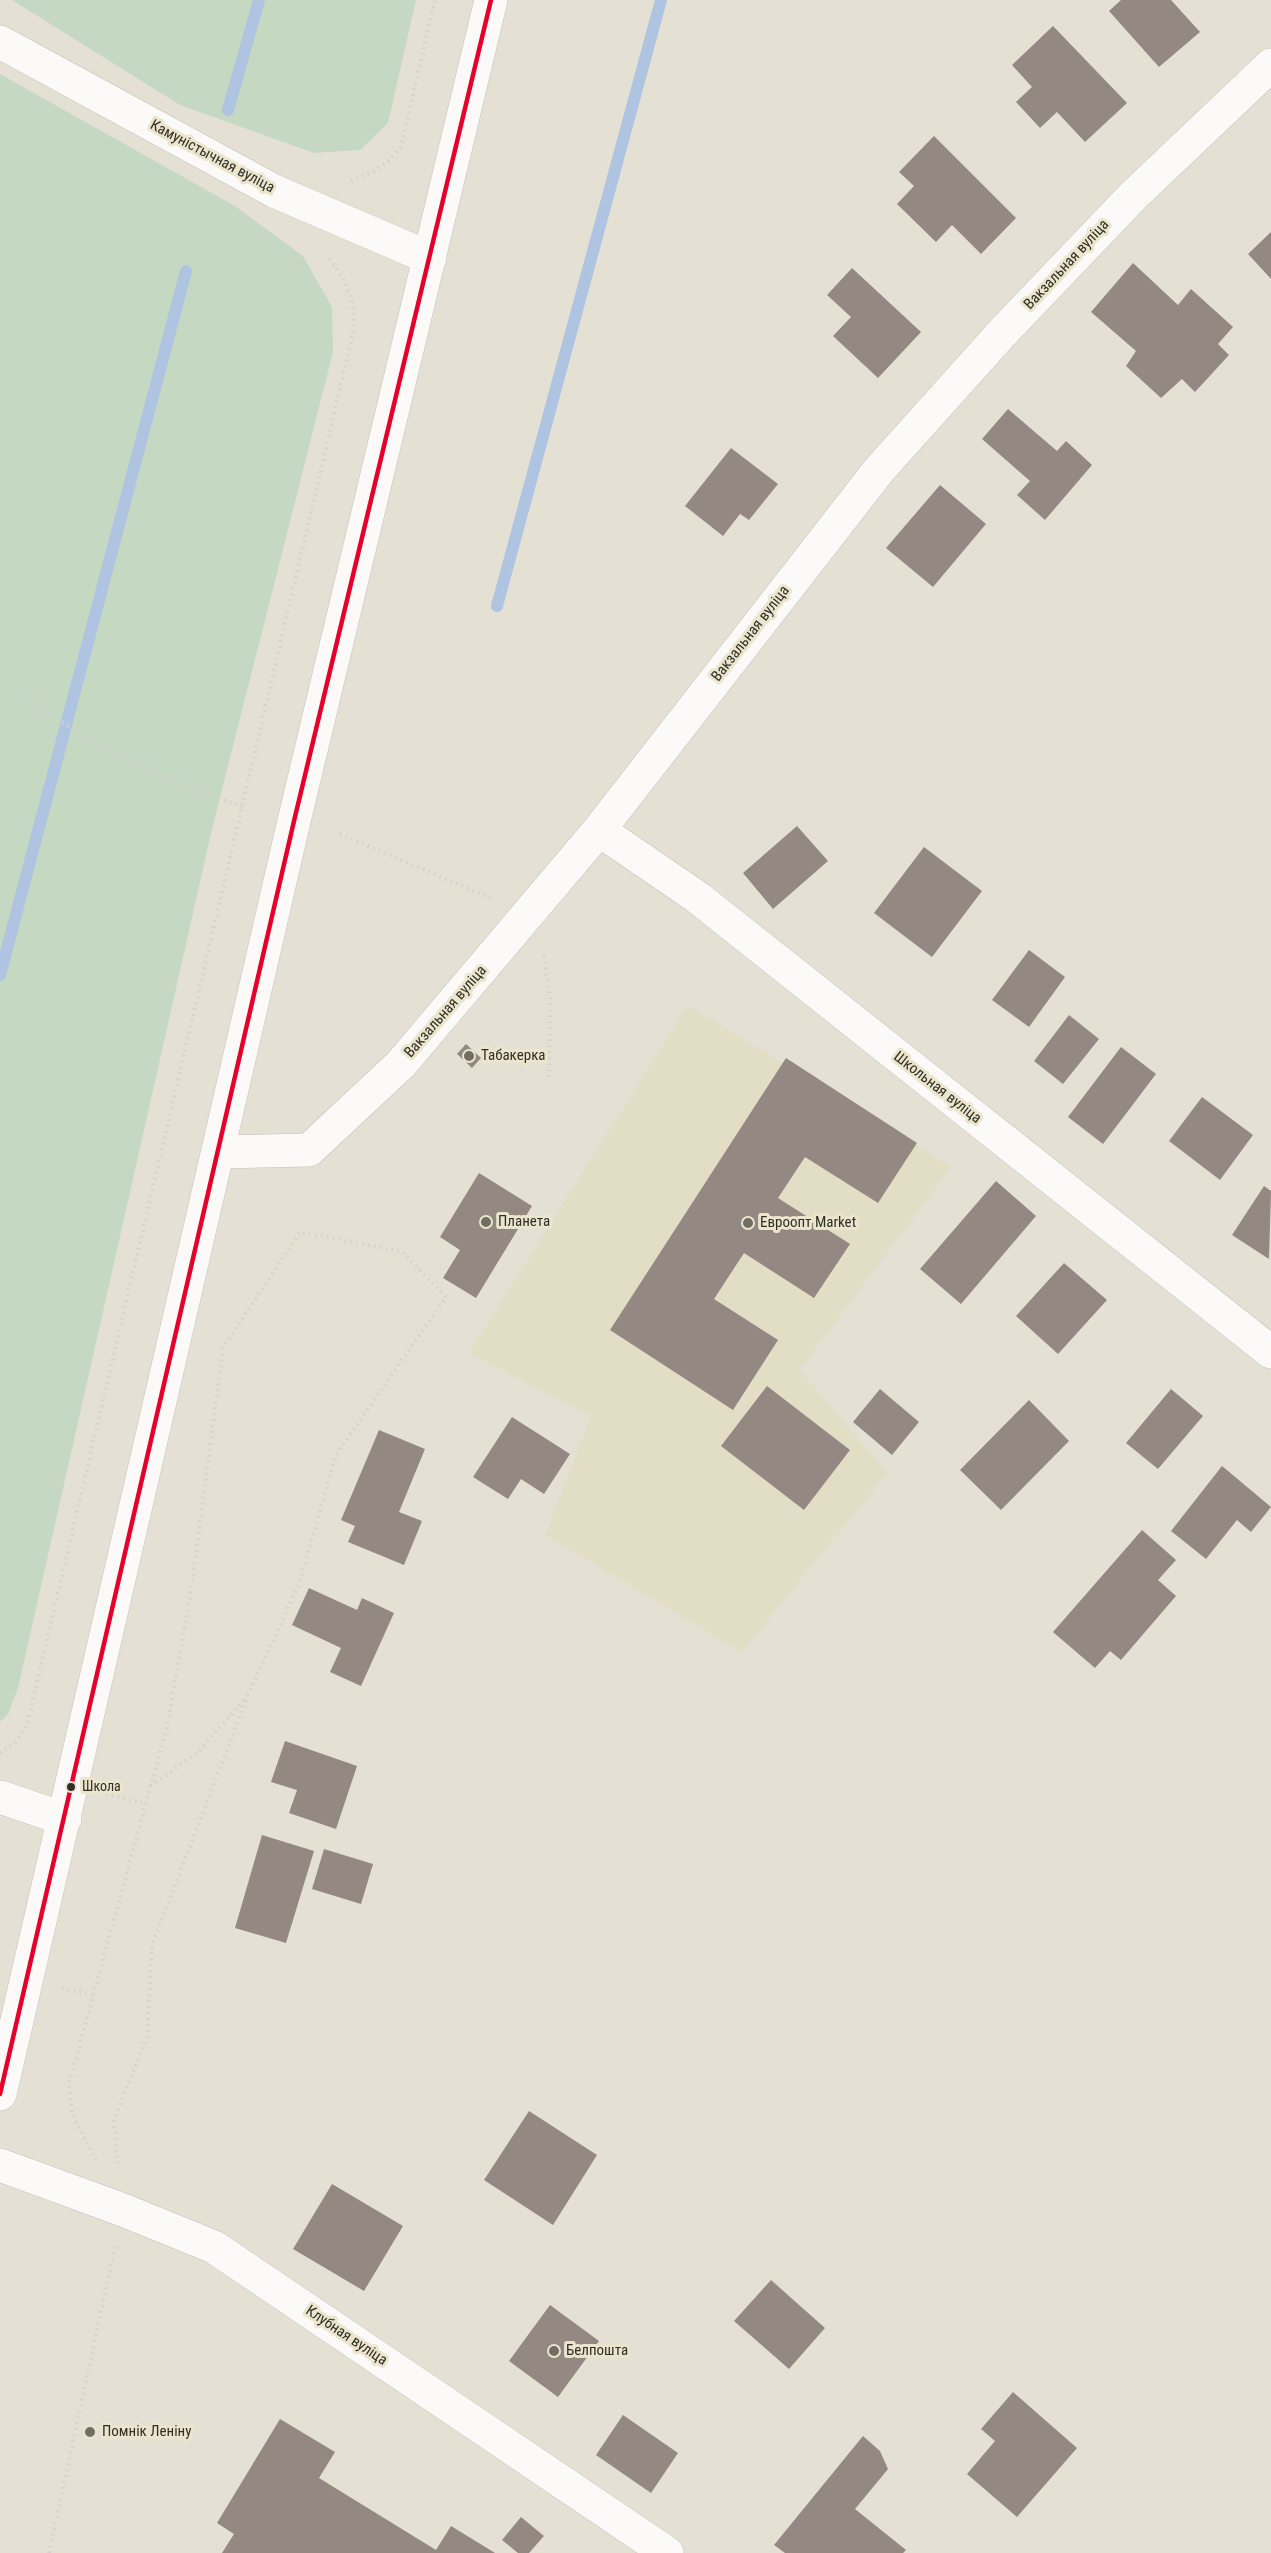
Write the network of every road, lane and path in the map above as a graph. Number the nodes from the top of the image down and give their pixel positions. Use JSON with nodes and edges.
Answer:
{"nodes":[{"id":1,"x":435,"y":0,"type":"edge"},
{"id":2,"x":491,"y":0,"type":"edge"},
{"id":3,"x":0,"y":42,"type":"edge"},
{"id":4,"x":1271,"y":65,"type":"edge"},
{"id":5,"x":346,"y":182,"type":"dead end"},
{"id":6,"x":326,"y":254,"type":"dead end"},
{"id":7,"x":430,"y":258,"type":"junction"},
{"id":8,"x":0,"y":686,"type":"edge"},
{"id":9,"x":242,"y":807,"type":"junction"},
{"id":10,"x":599,"y":830,"type":"junction"},
{"id":11,"x":340,"y":834,"type":"dead end"},
{"id":12,"x":500,"y":902,"type":"dead end"},
{"id":13,"x":544,"y":954,"type":"dead end"},
{"id":14,"x":549,"y":1079,"type":"dead end"},
{"id":15,"x":219,"y":1152,"type":"junction"},
{"id":16,"x":1271,"y":1352,"type":"edge"},
{"id":17,"x":248,"y":1695,"type":"junction"},
{"id":18,"x":0,"y":1753,"type":"edge"},
{"id":19,"x":151,"y":1786,"type":"junction"},
{"id":20,"x":0,"y":1797,"type":"edge"},
{"id":21,"x":65,"y":1819,"type":"junction"},
{"id":22,"x":0,"y":2094,"type":"edge"},
{"id":23,"x":0,"y":2165,"type":"edge"},
{"id":24,"x":123,"y":2210,"type":"junction"},
{"id":25,"x":628,"y":2542,"type":"edge"},
{"id":26,"x":49,"y":2553,"type":"edge"},
{"id":27,"x":667,"y":2553,"type":"edge"}],
"edges":[{"from":1,"to":5,"type":"path"},
{"from":2,"to":7,"type":"street"},
{"from":3,"to":7,"type":"street","name":"Камуністычная вуліца"},
{"from":4,"to":10,"type":"street","name":"Вакзальная вуліца"},
{"from":6,"to":9,"type":"path"},
{"from":7,"to":15,"type":"street"},
{"from":8,"to":9,"type":"path"},
{"from":9,"to":18,"type":"path"},
{"from":10,"to":15,"type":"street","name":"Вакзальная вуліца"},
{"from":10,"to":16,"type":"street","name":"Школьная вуліца"},
{"from":11,"to":12,"type":"path"},
{"from":13,"to":14,"type":"path"},
{"from":15,"to":21,"type":"street"},
{"from":17,"to":19,"type":"path"},
{"from":17,"to":19,"type":"path"},
{"from":17,"to":24,"type":"path"},
{"from":19,"to":24,"type":"path"},
{"from":20,"to":21,"type":"street"},
{"from":21,"to":22,"type":"street"},
{"from":23,"to":24,"type":"street","name":"Клубная вуліца"},
{"from":24,"to":25,"type":"street","name":"Клубная вуліца"},
{"from":24,"to":26,"type":"path"},
{"from":25,"to":27,"type":"street","name":"Клубная вуліца"}]}
